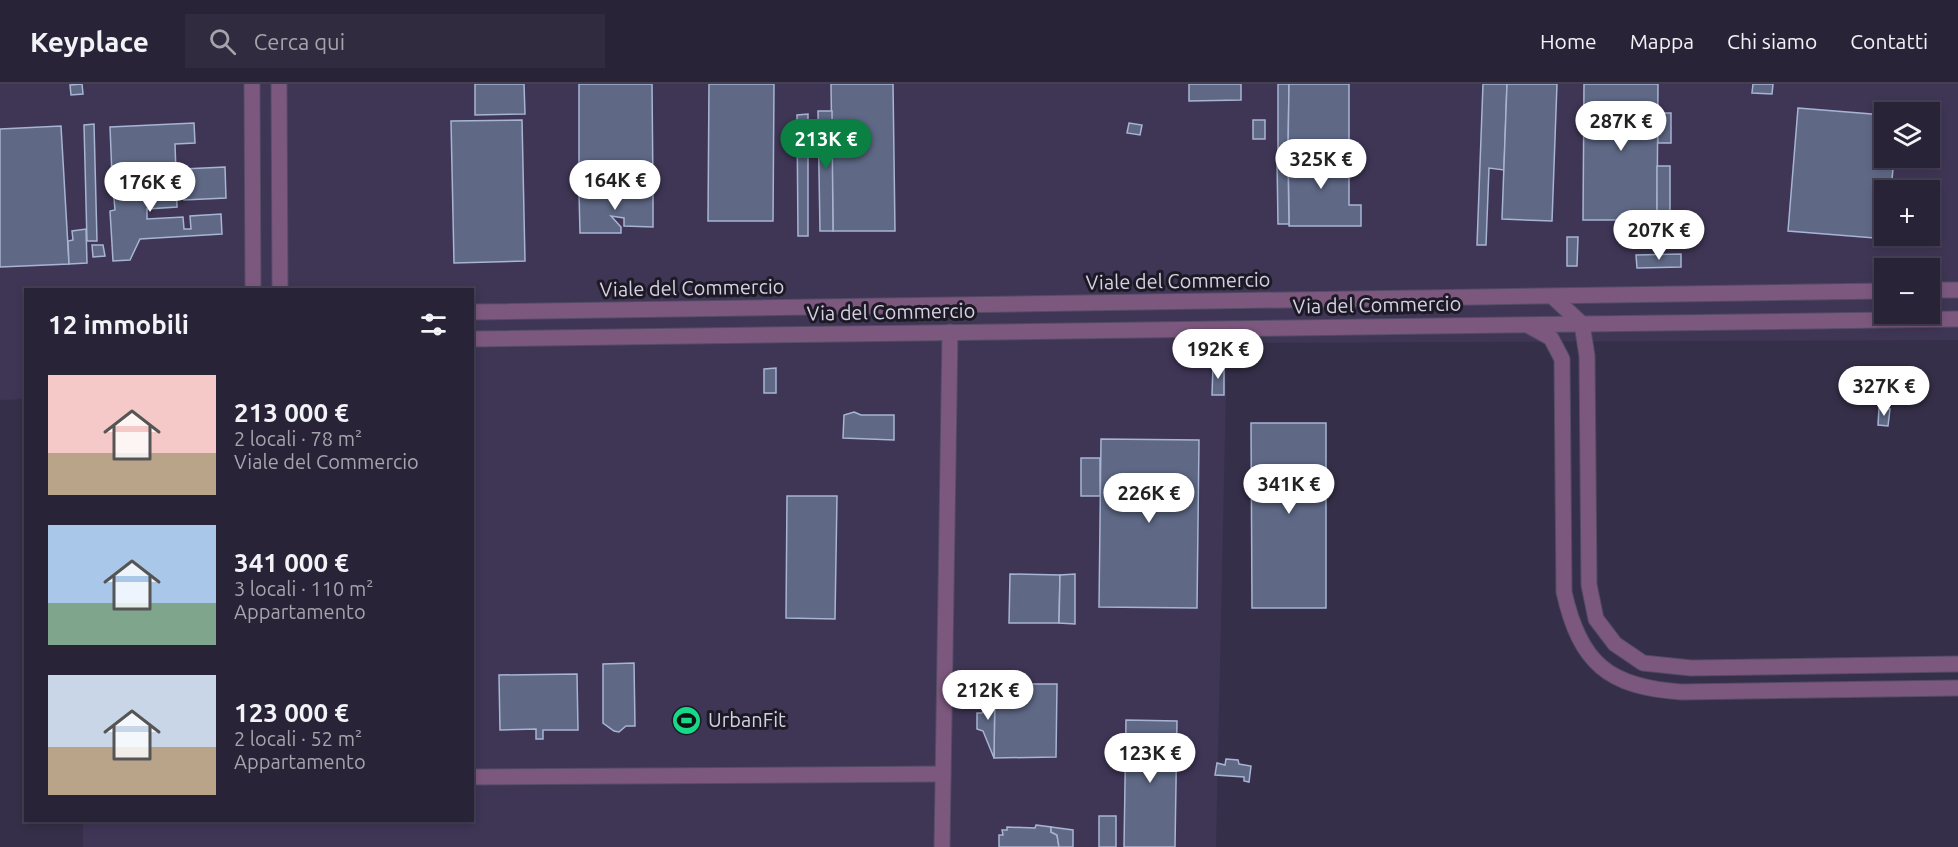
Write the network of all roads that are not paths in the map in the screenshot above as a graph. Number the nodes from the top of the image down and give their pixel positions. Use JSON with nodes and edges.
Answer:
{"nodes":[{"id":1,"x":252,"y":84,"type":"edge"},
{"id":2,"x":279,"y":84,"type":"edge"},
{"id":3,"x":253,"y":288,"type":"edge"},
{"id":4,"x":280,"y":288,"type":"edge"},
{"id":5,"x":1940,"y":290,"type":"edge"},
{"id":6,"x":1958,"y":290,"type":"edge"},
{"id":7,"x":1874,"y":291,"type":"edge"},
{"id":8,"x":1552,"y":296,"type":"junction"},
{"id":9,"x":474,"y":312,"type":"edge"},
{"id":10,"x":1958,"y":319,"type":"edge"},
{"id":11,"x":1527,"y":324,"type":"junction"},
{"id":12,"x":1581,"y":324,"type":"junction"},
{"id":13,"x":950,"y":332,"type":"junction"},
{"id":14,"x":474,"y":339,"type":"edge"},
{"id":15,"x":1958,"y":664,"type":"edge"},
{"id":16,"x":1958,"y":688,"type":"edge"},
{"id":17,"x":943,"y":774,"type":"junction"},
{"id":18,"x":474,"y":777,"type":"edge"},
{"id":19,"x":942,"y":847,"type":"edge"}],
"edges":[{"from":1,"to":3,"type":"street"},
{"from":2,"to":4,"type":"street"},
{"from":5,"to":6,"type":"street"},
{"from":7,"to":8,"type":"street","name":"Viale del Commercio"},
{"from":8,"to":9,"type":"street","name":"Viale del Commercio"},
{"from":8,"to":12,"type":"street"},
{"from":10,"to":12,"type":"street","name":"Via del Commercio"},
{"from":11,"to":12,"type":"street","name":"Via del Commercio"},
{"from":11,"to":13,"type":"street","name":"Via del Commercio"},
{"from":11,"to":16,"type":"street"},
{"from":12,"to":15,"type":"street"},
{"from":13,"to":14,"type":"street","name":"Via del Commercio"},
{"from":13,"to":17,"type":"street"},
{"from":17,"to":18,"type":"street"},
{"from":17,"to":19,"type":"street"}]}
